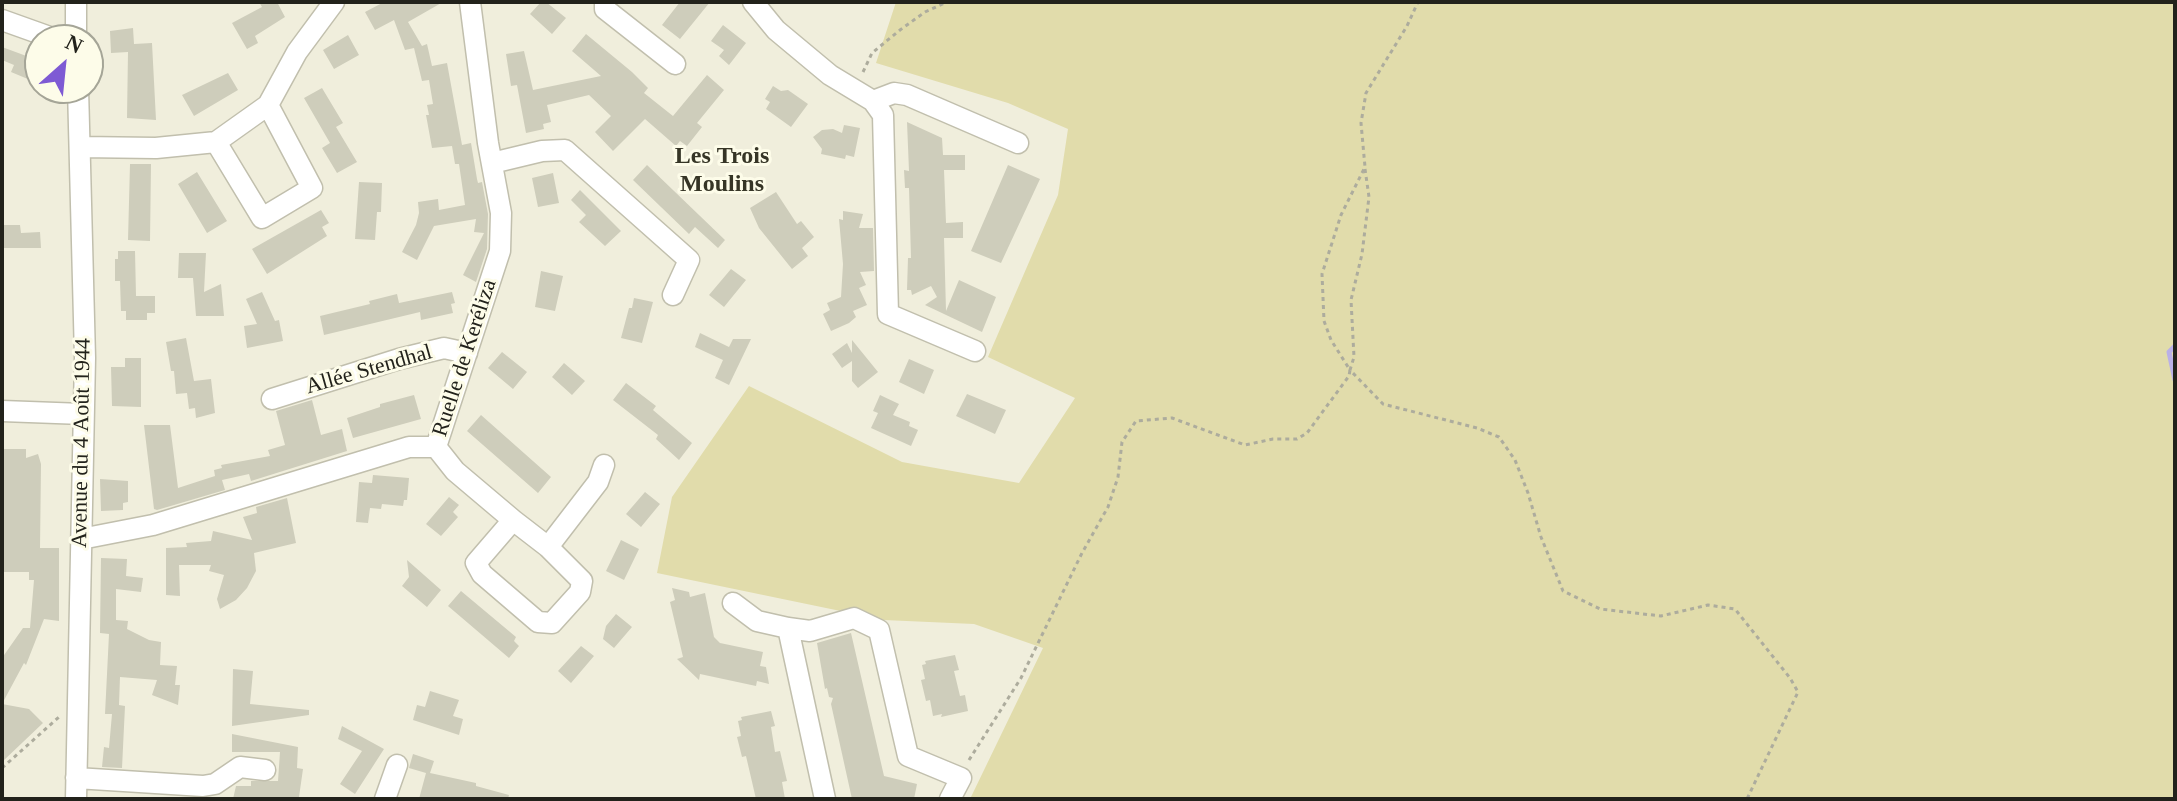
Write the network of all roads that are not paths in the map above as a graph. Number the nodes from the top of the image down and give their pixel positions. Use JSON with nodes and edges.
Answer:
{"nodes":[{"id":1,"x":76,"y":2,"type":"edge"},
{"id":2,"x":470,"y":2,"type":"edge"},
{"id":3,"x":605,"y":2,"type":"edge"},
{"id":4,"x":753,"y":2,"type":"edge"},
{"id":5,"x":325,"y":6,"type":"edge"},
{"id":6,"x":2,"y":20,"type":"edge"},
{"id":7,"x":76,"y":24,"type":"edge"},
{"id":8,"x":24,"y":28,"type":"edge"},
{"id":9,"x":675,"y":64,"type":"dead end"},
{"id":10,"x":873,"y":101,"type":"junction"},
{"id":11,"x":79,"y":104,"type":"edge"},
{"id":12,"x":268,"y":105,"type":"junction"},
{"id":13,"x":216,"y":142,"type":"junction"},
{"id":14,"x":1018,"y":143,"type":"dead end"},
{"id":15,"x":81,"y":147,"type":"junction"},
{"id":16,"x":492,"y":163,"type":"junction"},
{"id":17,"x":673,"y":295,"type":"dead end"},
{"id":18,"x":975,"y":351,"type":"dead end"},
{"id":19,"x":467,"y":353,"type":"junction"},
{"id":20,"x":272,"y":399,"type":"dead end"},
{"id":21,"x":2,"y":411,"type":"edge"},
{"id":22,"x":83,"y":414,"type":"junction"},
{"id":23,"x":436,"y":447,"type":"junction"},
{"id":24,"x":604,"y":465,"type":"dead end"},
{"id":25,"x":513,"y":520,"type":"junction"},
{"id":26,"x":81,"y":539,"type":"junction"},
{"id":27,"x":548,"y":547,"type":"junction"},
{"id":28,"x":733,"y":603,"type":"dead end"},
{"id":29,"x":788,"y":628,"type":"junction"},
{"id":30,"x":397,"y":765,"type":"dead end"},
{"id":31,"x":265,"y":770,"type":"dead end"},
{"id":32,"x":76,"y":789,"type":"edge"},
{"id":33,"x":385,"y":799,"type":"edge"},
{"id":34,"x":825,"y":799,"type":"edge"},
{"id":35,"x":950,"y":799,"type":"edge"}],
"edges":[{"from":1,"to":7,"type":"street"},
{"from":2,"to":16,"type":"street","name":"Ruelle de Keréliza"},
{"from":3,"to":9,"type":"street"},
{"from":4,"to":10,"type":"street"},
{"from":5,"to":12,"type":"street"},
{"from":6,"to":8,"type":"street"},
{"from":10,"to":14,"type":"street"},
{"from":10,"to":18,"type":"street"},
{"from":11,"to":15,"type":"street","name":"Avenue du 4 Août 1944"},
{"from":12,"to":13,"type":"street"},
{"from":12,"to":13,"type":"street"},
{"from":13,"to":15,"type":"street"},
{"from":15,"to":22,"type":"street","name":"Avenue du 4 Août 1944"},
{"from":16,"to":17,"type":"street"},
{"from":16,"to":19,"type":"street","name":"Ruelle de Keréliza"},
{"from":19,"to":20,"type":"street","name":"Allée Stendhal"},
{"from":19,"to":23,"type":"street","name":"Ruelle de Keréliza"},
{"from":21,"to":22,"type":"street"},
{"from":22,"to":26,"type":"street","name":"Avenue du 4 Août 1944"},
{"from":23,"to":25,"type":"street"},
{"from":23,"to":26,"type":"street","name":"Ruelle de Keréliza"},
{"from":24,"to":27,"type":"street"},
{"from":25,"to":27,"type":"street"},
{"from":25,"to":27,"type":"street"},
{"from":26,"to":32,"type":"street","name":"Avenue du 4 Août 1944"},
{"from":28,"to":29,"type":"street"},
{"from":29,"to":34,"type":"street"},
{"from":29,"to":35,"type":"street"},
{"from":30,"to":33,"type":"street"},
{"from":31,"to":32,"type":"street"}]}
